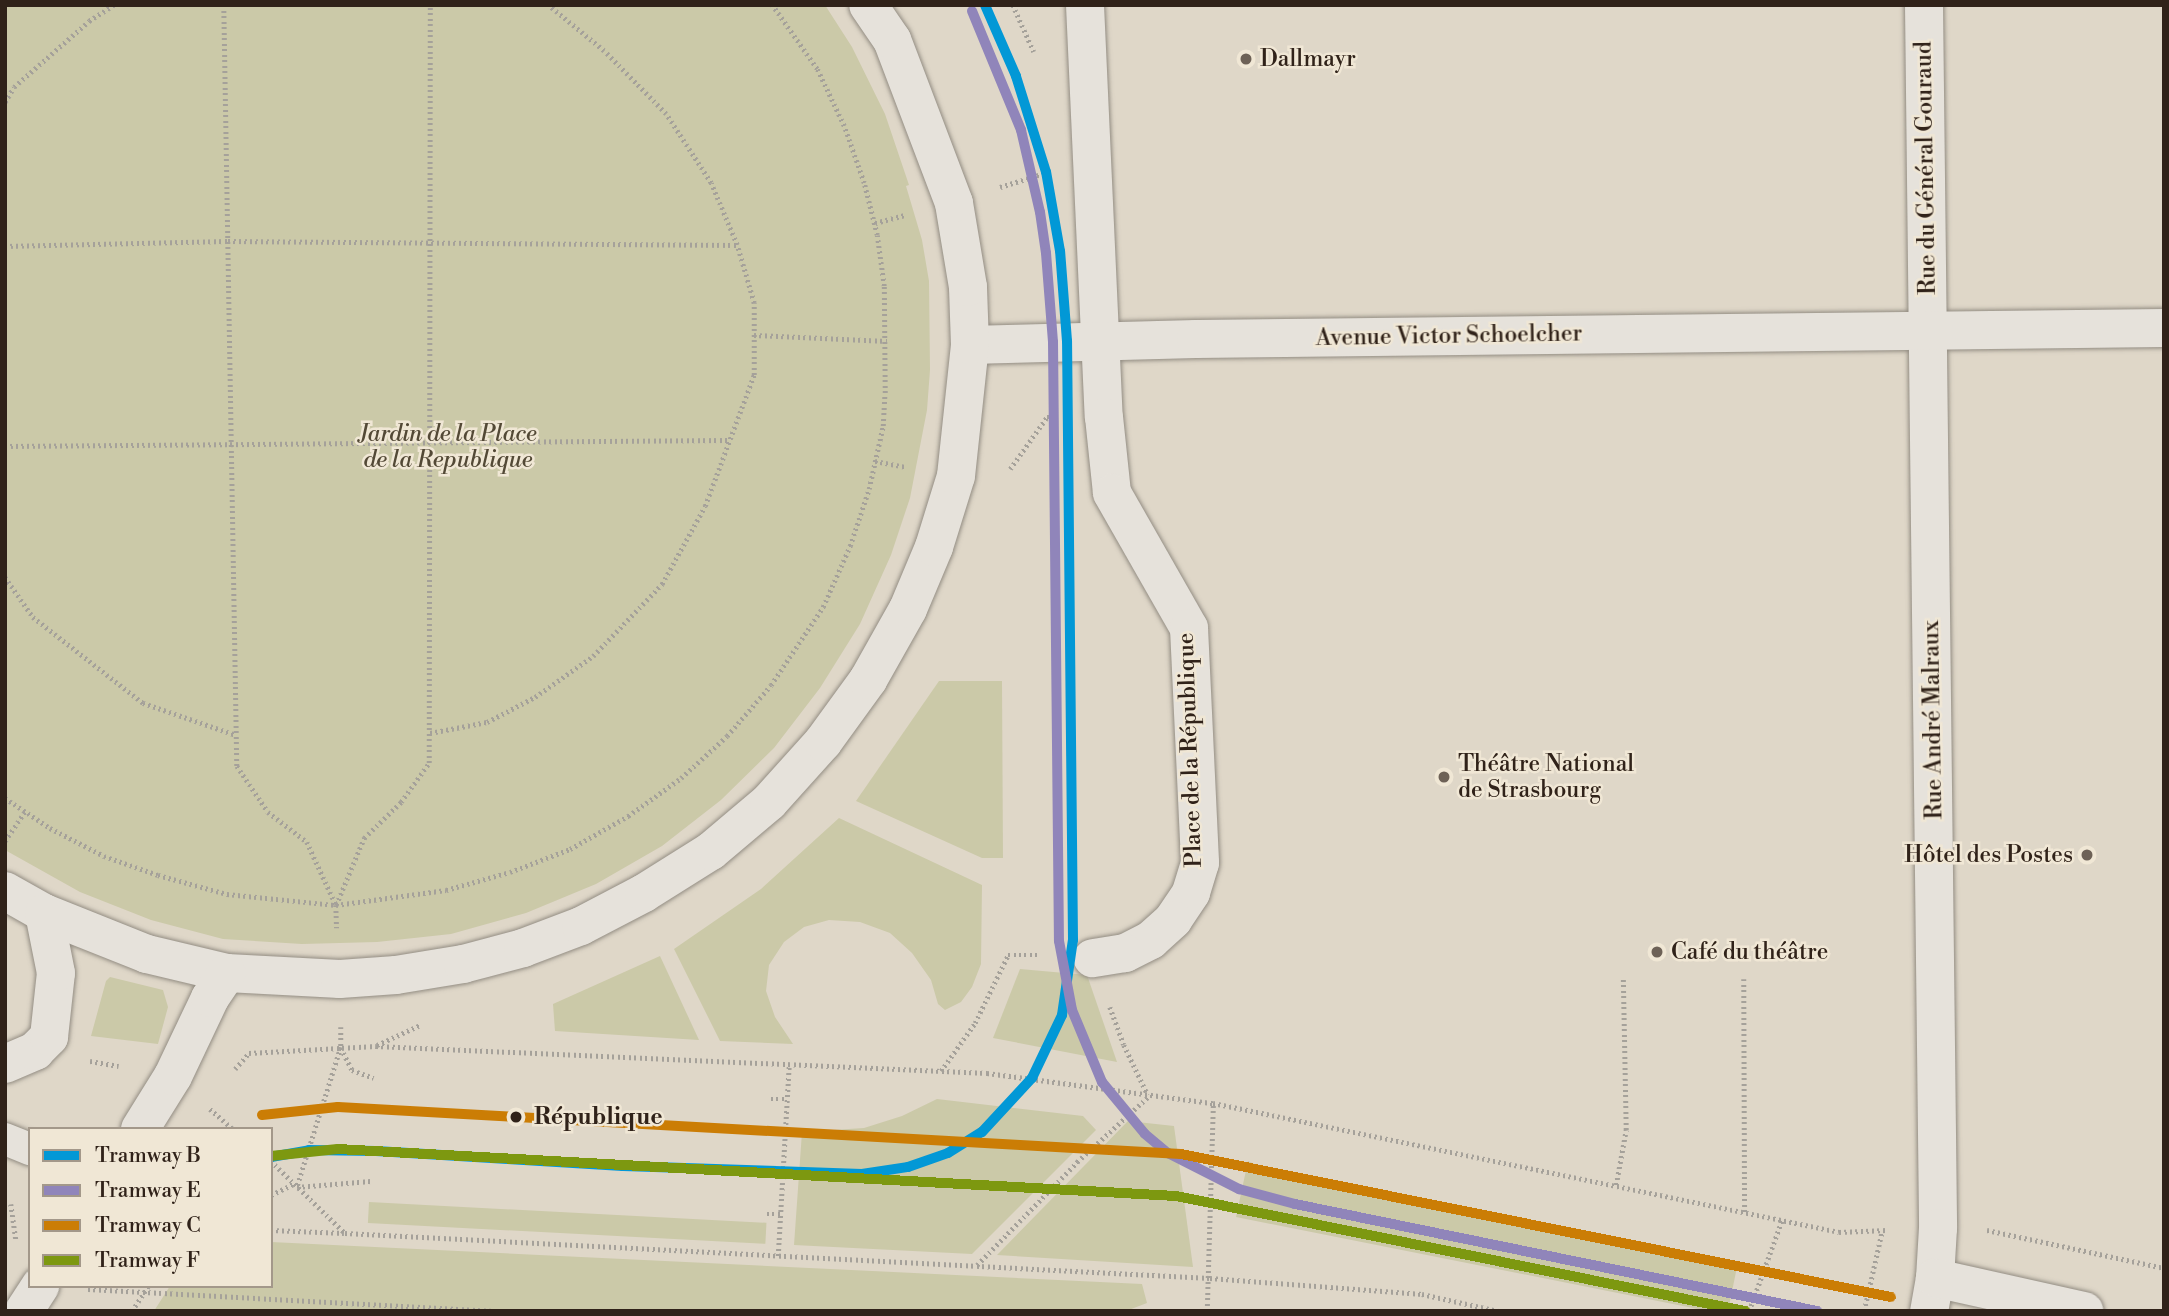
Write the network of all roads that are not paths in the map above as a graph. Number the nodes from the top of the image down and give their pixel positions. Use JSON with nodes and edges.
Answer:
{"nodes":[{"id":1,"x":868,"y":5,"type":"edge"},
{"id":2,"x":1085,"y":5,"type":"edge"},
{"id":3,"x":1924,"y":5,"type":"edge"},
{"id":4,"x":2164,"y":328,"type":"edge"},
{"id":5,"x":1929,"y":331,"type":"junction"},
{"id":6,"x":1102,"y":340,"type":"junction"},
{"id":7,"x":970,"y":345,"type":"junction"},
{"id":8,"x":5,"y":891,"type":"edge"},
{"id":9,"x":44,"y":913,"type":"junction"},
{"id":10,"x":1092,"y":958,"type":"road end"},
{"id":11,"x":227,"y":972,"type":"junction"},
{"id":12,"x":20,"y":1057,"type":"edge"},
{"id":13,"x":141,"y":1127,"type":"edge"},
{"id":14,"x":5,"y":1139,"type":"edge"},
{"id":15,"x":28,"y":1148,"type":"edge"},
{"id":16,"x":39,"y":1288,"type":"edge"},
{"id":17,"x":1932,"y":1294,"type":"edge"},
{"id":18,"x":24,"y":1311,"type":"edge"},
{"id":19,"x":2084,"y":1311,"type":"edge"}],
"edges":[{"from":1,"to":7,"type":"street"},
{"from":2,"to":6,"type":"street","name":"Place de la République"},
{"from":3,"to":5,"type":"street","name":"Rue du Général Gouraud"},
{"from":4,"to":5,"type":"street","name":"Avenue Victor Schoelcher"},
{"from":5,"to":6,"type":"street","name":"Avenue Victor Schoelcher"},
{"from":5,"to":17,"type":"street","name":"Rue André Malraux"},
{"from":6,"to":7,"type":"street","name":"Avenue Victor Schoelcher"},
{"from":6,"to":10,"type":"street","name":"Place de la République"},
{"from":7,"to":11,"type":"street"},
{"from":8,"to":9,"type":"street"},
{"from":9,"to":11,"type":"street"},
{"from":9,"to":12,"type":"street"},
{"from":11,"to":13,"type":"street"},
{"from":14,"to":15,"type":"lane"},
{"from":16,"to":18,"type":"street"},
{"from":17,"to":19,"type":"street"}]}
